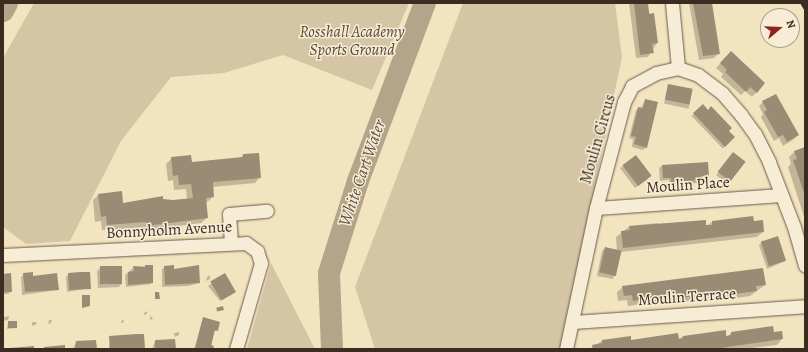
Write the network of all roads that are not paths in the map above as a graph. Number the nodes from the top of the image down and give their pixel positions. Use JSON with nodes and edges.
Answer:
{"nodes":[{"id":1,"x":672,"y":3,"type":"edge"},
{"id":2,"x":678,"y":68,"type":"junction"},
{"id":3,"x":782,"y":195,"type":"junction"},
{"id":4,"x":596,"y":208,"type":"junction"},
{"id":5,"x":267,"y":211,"type":"dead end"},
{"id":6,"x":231,"y":243,"type":"junction"},
{"id":7,"x":3,"y":255,"type":"edge"},
{"id":8,"x":805,"y":265,"type":"edge"},
{"id":9,"x":805,"y":306,"type":"edge"},
{"id":10,"x":572,"y":322,"type":"junction"},
{"id":11,"x":236,"y":349,"type":"edge"},
{"id":12,"x":566,"y":349,"type":"edge"}],
"edges":[{"from":1,"to":2,"type":"street"},
{"from":2,"to":3,"type":"street"},
{"from":2,"to":4,"type":"street","name":"Moulin Circus"},
{"from":3,"to":4,"type":"street","name":"Moulin Place"},
{"from":3,"to":8,"type":"street"},
{"from":4,"to":10,"type":"street","name":"Moulin Circus"},
{"from":5,"to":6,"type":"street"},
{"from":6,"to":7,"type":"street","name":"Bonnyholm Avenue"},
{"from":6,"to":11,"type":"street","name":"Bonnyholm Avenue"},
{"from":9,"to":10,"type":"street","name":"Moulin Terrace"},
{"from":10,"to":12,"type":"street","name":"Moulin Circus"}]}
